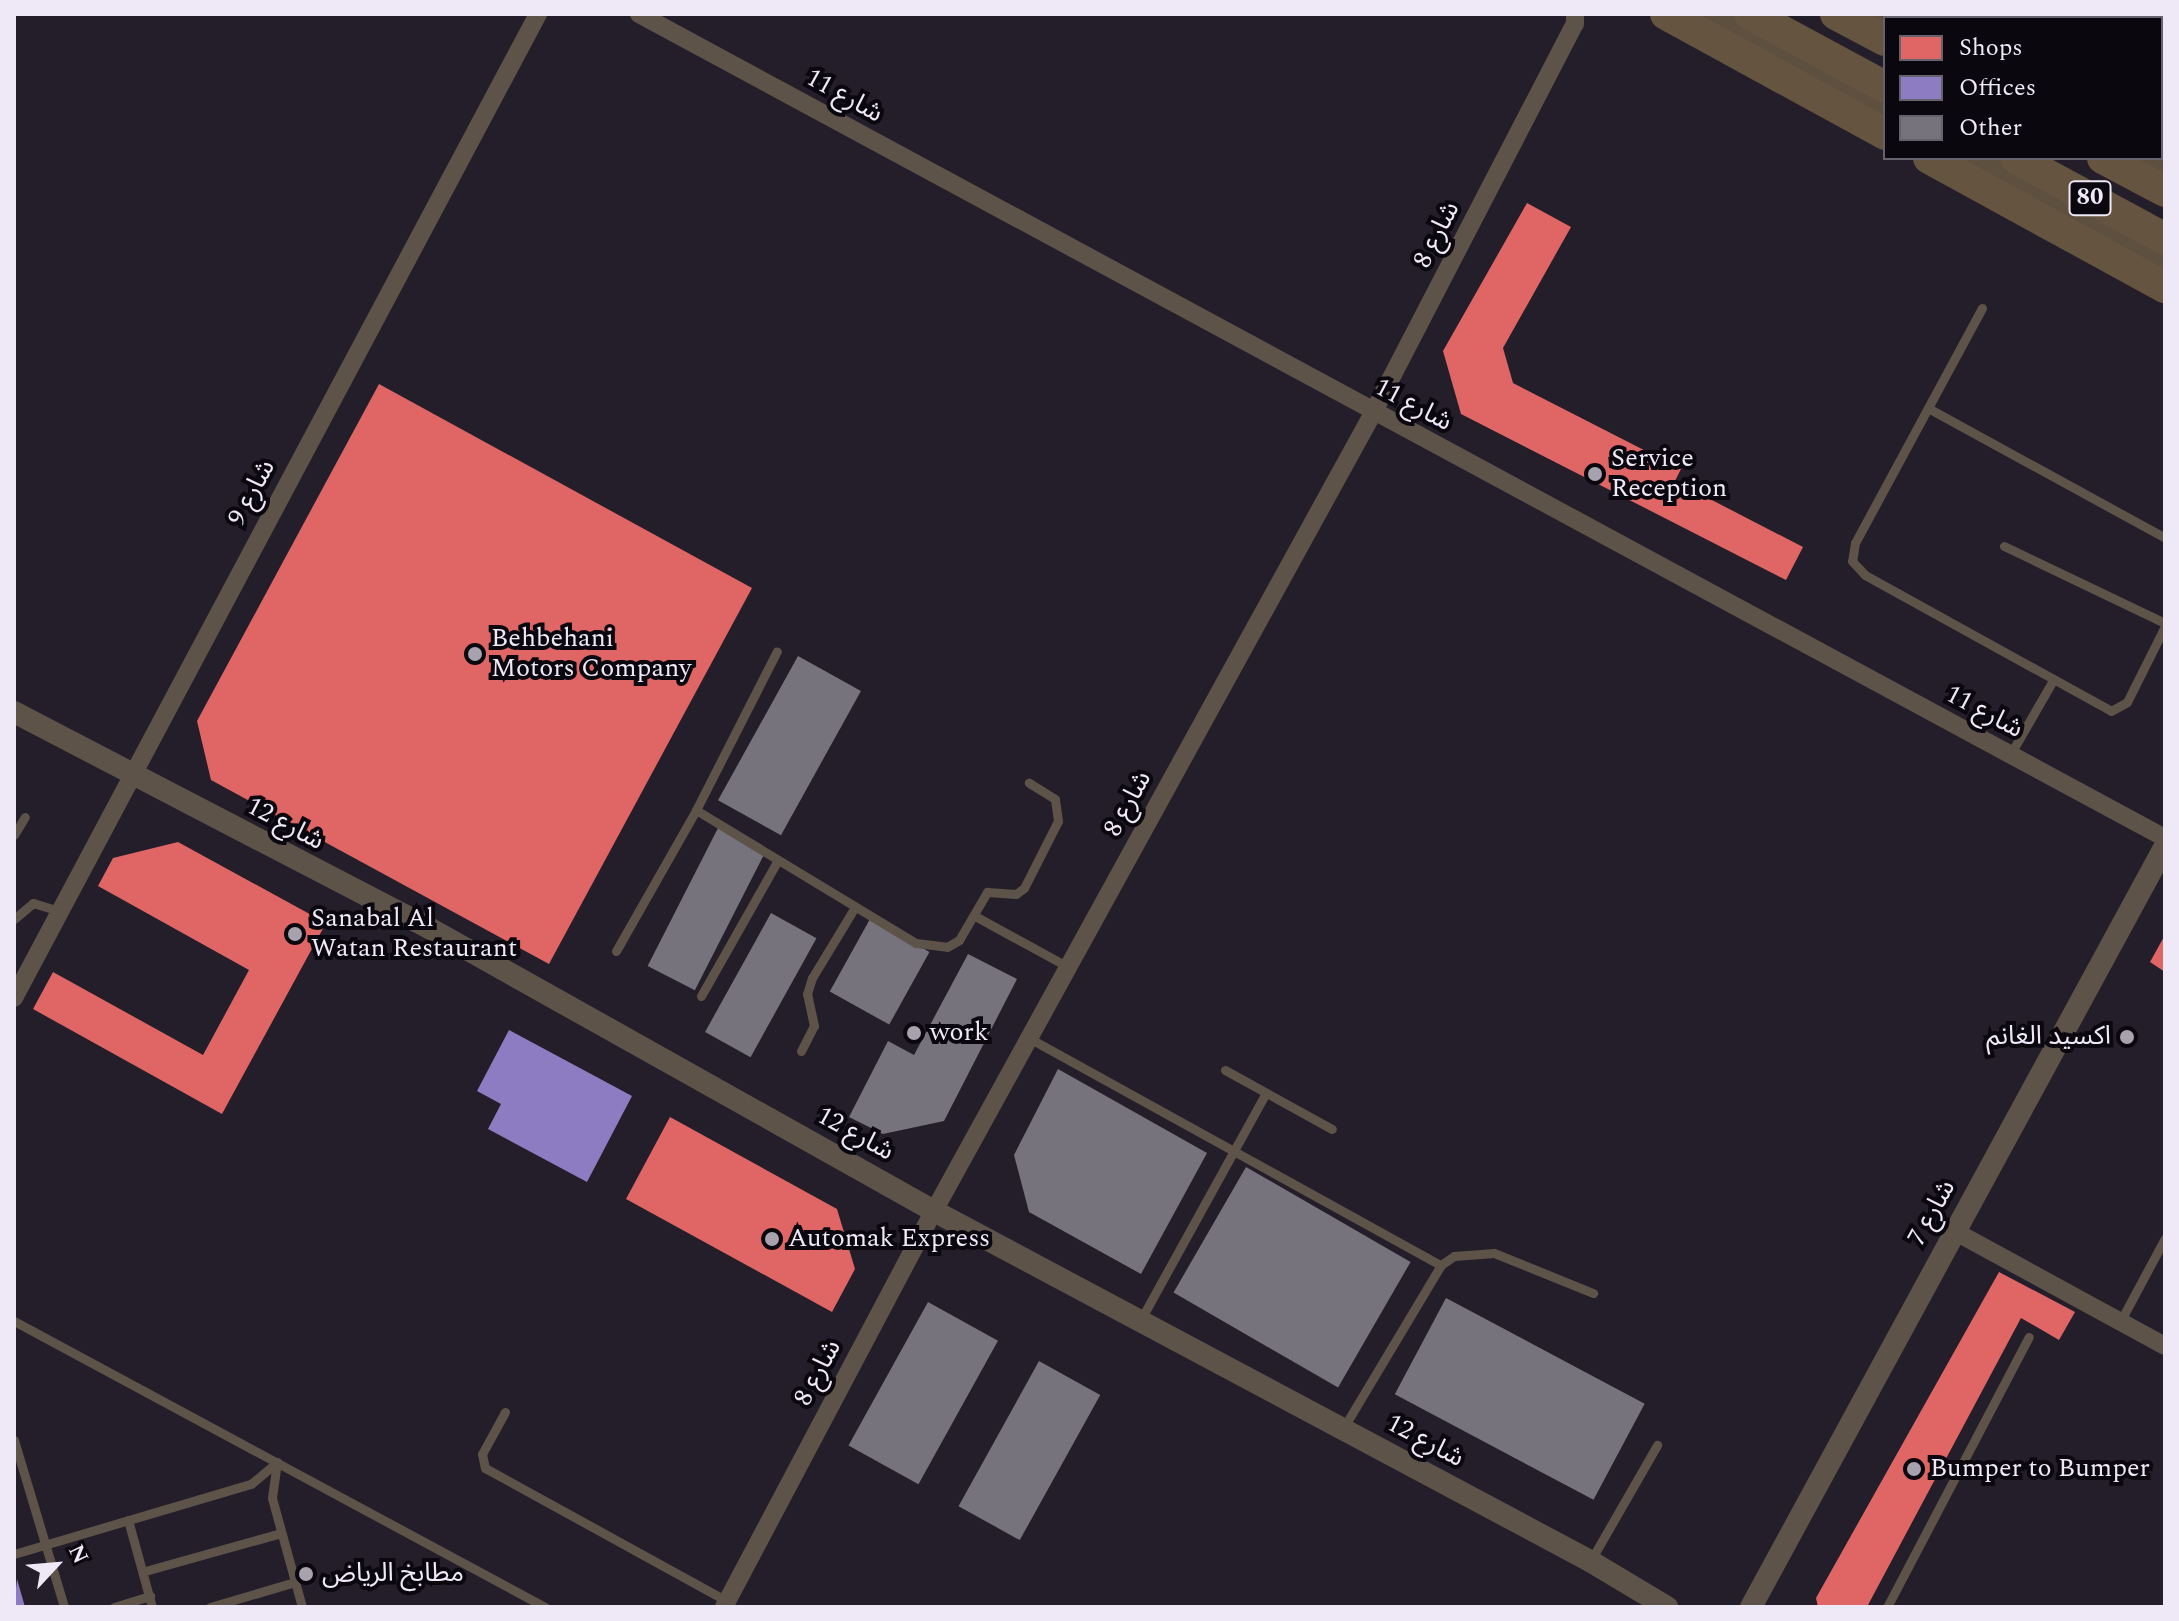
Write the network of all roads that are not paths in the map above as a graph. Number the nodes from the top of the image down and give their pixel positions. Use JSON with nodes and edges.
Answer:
{"nodes":[{"id":1,"x":538,"y":14,"type":"edge"},
{"id":2,"x":639,"y":14,"type":"edge"},
{"id":3,"x":1666,"y":14,"type":"edge"},
{"id":4,"x":1708,"y":14,"type":"edge"},
{"id":5,"x":1750,"y":14,"type":"edge"},
{"id":6,"x":1836,"y":14,"type":"edge"},
{"id":7,"x":1580,"y":17,"type":"edge"},
{"id":8,"x":1883,"y":39,"type":"edge"},
{"id":9,"x":1883,"y":86,"type":"edge"},
{"id":10,"x":1883,"y":109,"type":"edge"},
{"id":11,"x":1883,"y":133,"type":"edge"},
{"id":12,"x":1933,"y":160,"type":"edge"},
{"id":13,"x":1978,"y":160,"type":"edge"},
{"id":14,"x":2020,"y":160,"type":"edge"},
{"id":15,"x":2107,"y":160,"type":"edge"},
{"id":16,"x":2165,"y":191,"type":"edge"},
{"id":17,"x":2165,"y":239,"type":"edge"},
{"id":18,"x":2165,"y":261,"type":"edge"},
{"id":19,"x":2165,"y":287,"type":"edge"},
{"id":20,"x":1982,"y":308,"type":"dead end"},
{"id":21,"x":1928,"y":408,"type":"junction"},
{"id":22,"x":1373,"y":413,"type":"junction"},
{"id":23,"x":2165,"y":538,"type":"edge"},
{"id":24,"x":2004,"y":546,"type":"dead end"},
{"id":25,"x":2165,"y":625,"type":"edge"},
{"id":26,"x":777,"y":651,"type":"dead end"},
{"id":27,"x":2052,"y":682,"type":"junction"},
{"id":28,"x":14,"y":712,"type":"edge"},
{"id":29,"x":2010,"y":755,"type":"junction"},
{"id":30,"x":136,"y":777,"type":"junction"},
{"id":31,"x":1029,"y":783,"type":"dead end"},
{"id":32,"x":696,"y":810,"type":"junction"},
{"id":33,"x":25,"y":817,"type":"dead end"},
{"id":34,"x":14,"y":835,"type":"edge"},
{"id":35,"x":2165,"y":838,"type":"edge"},
{"id":36,"x":2165,"y":846,"type":"edge"},
{"id":37,"x":778,"y":860,"type":"junction"},
{"id":38,"x":855,"y":907,"type":"junction"},
{"id":39,"x":62,"y":912,"type":"junction"},
{"id":40,"x":975,"y":916,"type":"junction"},
{"id":41,"x":14,"y":919,"type":"edge"},
{"id":42,"x":616,"y":951,"type":"dead end"},
{"id":43,"x":1068,"y":967,"type":"junction"},
{"id":44,"x":701,"y":996,"type":"dead end"},
{"id":45,"x":14,"y":998,"type":"edge"},
{"id":46,"x":1029,"y":1038,"type":"junction"},
{"id":47,"x":801,"y":1051,"type":"dead end"},
{"id":48,"x":1225,"y":1070,"type":"dead end"},
{"id":49,"x":1266,"y":1093,"type":"junction"},
{"id":50,"x":1332,"y":1129,"type":"dead end"},
{"id":51,"x":1232,"y":1150,"type":"junction"},
{"id":52,"x":934,"y":1211,"type":"junction"},
{"id":53,"x":1954,"y":1231,"type":"junction"},
{"id":54,"x":2165,"y":1238,"type":"edge"},
{"id":55,"x":1441,"y":1265,"type":"junction"},
{"id":56,"x":1593,"y":1293,"type":"dead end"},
{"id":57,"x":14,"y":1321,"type":"edge"},
{"id":58,"x":1140,"y":1321,"type":"junction"},
{"id":59,"x":2120,"y":1322,"type":"junction"},
{"id":60,"x":2029,"y":1337,"type":"dead end"},
{"id":61,"x":2165,"y":1346,"type":"edge"},
{"id":62,"x":505,"y":1412,"type":"dead end"},
{"id":63,"x":1343,"y":1429,"type":"junction"},
{"id":64,"x":14,"y":1440,"type":"edge"},
{"id":65,"x":1657,"y":1445,"type":"dead end"},
{"id":66,"x":277,"y":1462,"type":"junction"},
{"id":67,"x":128,"y":1520,"type":"junction"},
{"id":68,"x":281,"y":1533,"type":"junction"},
{"id":69,"x":46,"y":1544,"type":"junction"},
{"id":70,"x":14,"y":1554,"type":"edge"},
{"id":71,"x":1590,"y":1561,"type":"junction"},
{"id":72,"x":145,"y":1571,"type":"junction"},
{"id":73,"x":295,"y":1582,"type":"junction"},
{"id":74,"x":150,"y":1596,"type":"junction"},
{"id":75,"x":726,"y":1604,"type":"edge"},
{"id":76,"x":64,"y":1607,"type":"edge"},
{"id":77,"x":114,"y":1607,"type":"edge"},
{"id":78,"x":152,"y":1607,"type":"edge"},
{"id":79,"x":210,"y":1607,"type":"edge"},
{"id":80,"x":302,"y":1607,"type":"edge"},
{"id":81,"x":545,"y":1607,"type":"edge"},
{"id":82,"x":1667,"y":1607,"type":"edge"},
{"id":83,"x":1751,"y":1607,"type":"edge"},
{"id":84,"x":1887,"y":1607,"type":"edge"}],
"edges":[{"from":1,"to":30,"type":"street","name":"شارع 9"},
{"from":2,"to":22,"type":"street","name":"شارع 11"},
{"from":3,"to":11,"type":"highway"},
{"from":4,"to":10,"type":"main road"},
{"from":5,"to":9,"type":"highway"},
{"from":6,"to":8,"type":"highway"},
{"from":7,"to":22,"type":"street","name":"شارع 8"},
{"from":12,"to":19,"type":"highway"},
{"from":13,"to":18,"type":"main road"},
{"from":14,"to":17,"type":"highway","number":"80"},
{"from":15,"to":16,"type":"highway","number":"80"},
{"from":20,"to":21,"type":"lane"},
{"from":21,"to":23,"type":"lane"},
{"from":21,"to":27,"type":"lane"},
{"from":22,"to":29,"type":"street","name":"شارع 11"},
{"from":22,"to":43,"type":"street","name":"شارع 8"},
{"from":24,"to":25,"type":"lane"},
{"from":25,"to":27,"type":"lane"},
{"from":26,"to":32,"type":"lane"},
{"from":27,"to":29,"type":"lane"},
{"from":28,"to":30,"type":"street","name":"شارع 12"},
{"from":29,"to":35,"type":"street","name":"شارع 11"},
{"from":30,"to":39,"type":"street","name":"شارع 9"},
{"from":30,"to":52,"type":"street","name":"شارع 12"},
{"from":31,"to":40,"type":"lane"},
{"from":32,"to":37,"type":"lane"},
{"from":32,"to":42,"type":"lane"},
{"from":33,"to":34,"type":"lane"},
{"from":36,"to":53,"type":"street","name":"شارع 7"},
{"from":37,"to":38,"type":"lane"},
{"from":37,"to":44,"type":"lane"},
{"from":38,"to":40,"type":"lane"},
{"from":38,"to":47,"type":"lane"},
{"from":39,"to":41,"type":"lane"},
{"from":39,"to":45,"type":"street","name":"شارع 9"},
{"from":40,"to":43,"type":"lane"},
{"from":43,"to":46,"type":"street","name":"شارع 8"},
{"from":46,"to":51,"type":"lane"},
{"from":46,"to":52,"type":"street","name":"شارع 8"},
{"from":48,"to":49,"type":"lane"},
{"from":49,"to":50,"type":"lane"},
{"from":49,"to":51,"type":"lane"},
{"from":51,"to":55,"type":"lane"},
{"from":51,"to":58,"type":"lane"},
{"from":52,"to":58,"type":"street","name":"شارع 12"},
{"from":52,"to":75,"type":"street","name":"شارع 8"},
{"from":53,"to":59,"type":"street"},
{"from":53,"to":83,"type":"street","name":"شارع 7"},
{"from":54,"to":59,"type":"lane"},
{"from":55,"to":56,"type":"lane"},
{"from":55,"to":63,"type":"lane"},
{"from":57,"to":66,"type":"lane"},
{"from":58,"to":63,"type":"street","name":"شارع 12"},
{"from":59,"to":61,"type":"street"},
{"from":60,"to":84,"type":"lane"},
{"from":62,"to":75,"type":"lane"},
{"from":63,"to":71,"type":"street","name":"شارع 12"},
{"from":64,"to":69,"type":"lane"},
{"from":65,"to":71,"type":"lane"},
{"from":66,"to":67,"type":"lane"},
{"from":66,"to":68,"type":"lane"},
{"from":66,"to":81,"type":"lane"},
{"from":67,"to":69,"type":"lane"},
{"from":67,"to":72,"type":"lane"},
{"from":68,"to":72,"type":"lane"},
{"from":68,"to":73,"type":"lane"},
{"from":69,"to":70,"type":"lane"},
{"from":69,"to":76,"type":"lane"},
{"from":71,"to":82,"type":"street","name":"شارع 12"},
{"from":72,"to":74,"type":"lane"},
{"from":73,"to":79,"type":"lane"},
{"from":73,"to":80,"type":"lane"},
{"from":74,"to":77,"type":"lane"},
{"from":74,"to":78,"type":"lane"}]}
